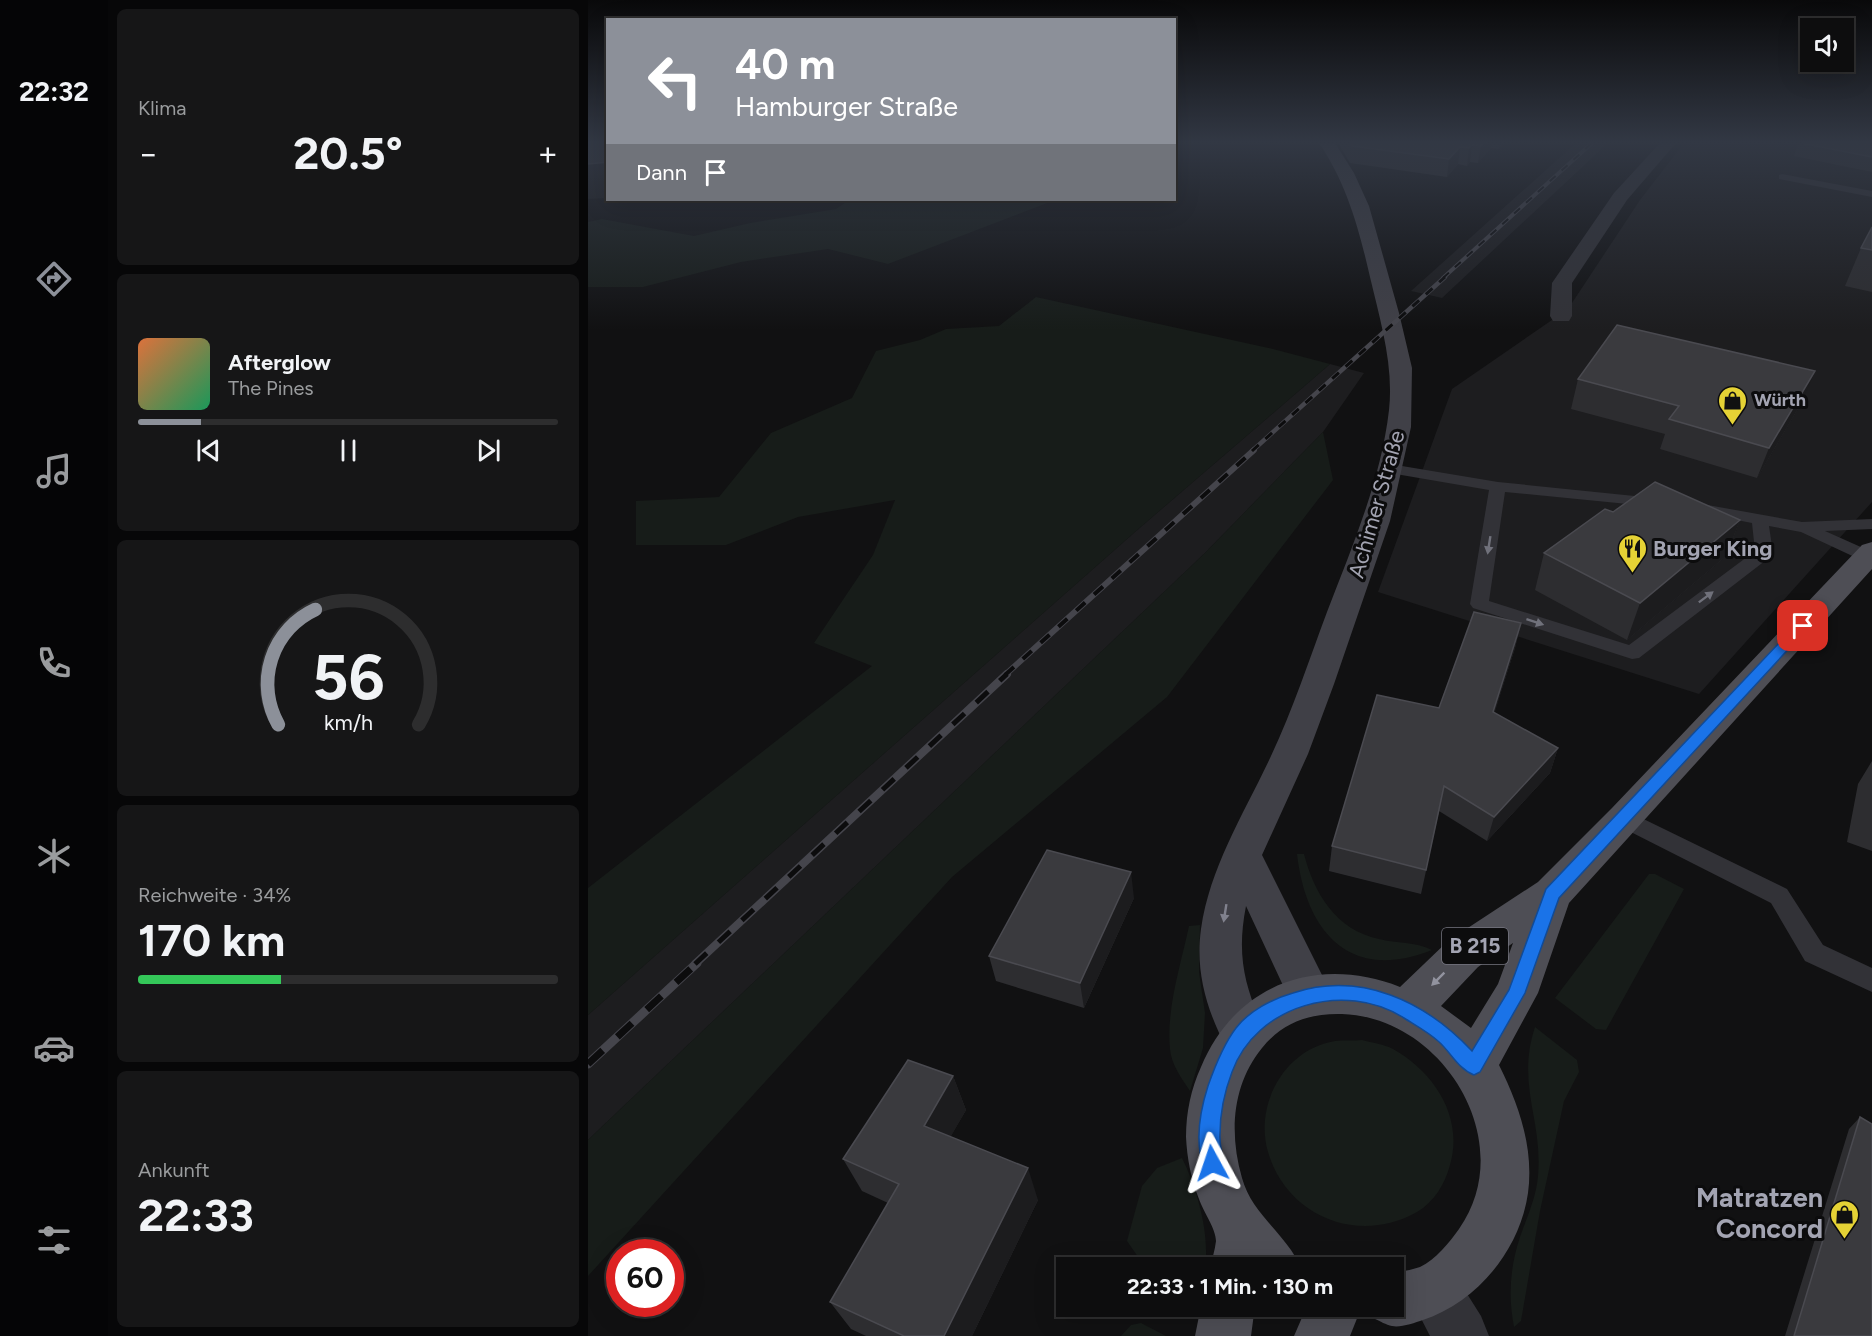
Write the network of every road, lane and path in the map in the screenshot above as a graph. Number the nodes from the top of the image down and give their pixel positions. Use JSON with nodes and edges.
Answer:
{"nodes":[{"id":1,"x":1360,"y":205,"type":"edge"},
{"id":2,"x":1614,"y":205,"type":"edge"},
{"id":3,"x":1561,"y":316,"type":"dead end"},
{"id":4,"x":1390,"y":469,"type":"junction"},
{"id":5,"x":1498,"y":488,"type":"junction"},
{"id":6,"x":1760,"y":520,"type":"junction"},
{"id":7,"x":1802,"y":527,"type":"junction"},
{"id":8,"x":1870,"y":544,"type":"edge"},
{"id":9,"x":1625,"y":819,"type":"junction"},
{"id":10,"x":1243,"y":857,"type":"junction"},
{"id":11,"x":1552,"y":894,"type":"junction"},
{"id":12,"x":1872,"y":980,"type":"edge"},
{"id":13,"x":1310,"y":995,"type":"junction"},
{"id":14,"x":1407,"y":1010,"type":"junction"},
{"id":15,"x":1242,"y":1034,"type":"junction"},
{"id":16,"x":1474,"y":1066,"type":"junction"},
{"id":17,"x":1251,"y":1257,"type":"edge"},
{"id":18,"x":1413,"y":1295,"type":"edge"},
{"id":19,"x":1226,"y":1317,"type":"edge"},
{"id":20,"x":1330,"y":1317,"type":"edge"},
{"id":21,"x":1222,"y":1336,"type":"edge"},
{"id":22,"x":1322,"y":1336,"type":"edge"},
{"id":23,"x":1461,"y":1336,"type":"edge"}],
"edges":[{"from":1,"to":4,"type":"main road","name":"Achimer Straße"},
{"from":2,"to":3,"type":"street"},
{"from":4,"to":5,"type":"lane"},
{"from":4,"to":10,"type":"main road","name":"Achimer Straße"},
{"from":5,"to":6,"type":"lane"},
{"from":5,"to":6,"type":"lane","one_way":true},
{"from":6,"to":7,"type":"lane"},
{"from":7,"to":8,"type":"lane"},
{"from":7,"to":8,"type":"lane"},
{"from":8,"to":9,"type":"main road","number":"B 215"},
{"from":9,"to":11,"type":"main road","number":"B 215"},
{"from":9,"to":12,"type":"lane"},
{"from":10,"to":13,"type":"main road"},
{"from":10,"to":15,"type":"main road","name":"Achimer Straße","one_way":true},
{"from":11,"to":14,"type":"main road","number":"B 215","one_way":true},
{"from":11,"to":16,"type":"main road","number":"B 215"},
{"from":13,"to":14,"type":"main road"},
{"from":13,"to":15,"type":"main road"},
{"from":14,"to":16,"type":"main road"},
{"from":15,"to":17,"type":"main road"},
{"from":16,"to":18,"type":"main road"},
{"from":18,"to":23,"type":"street"},
{"from":19,"to":21,"type":"main road"},
{"from":20,"to":22,"type":"main road"}]}
